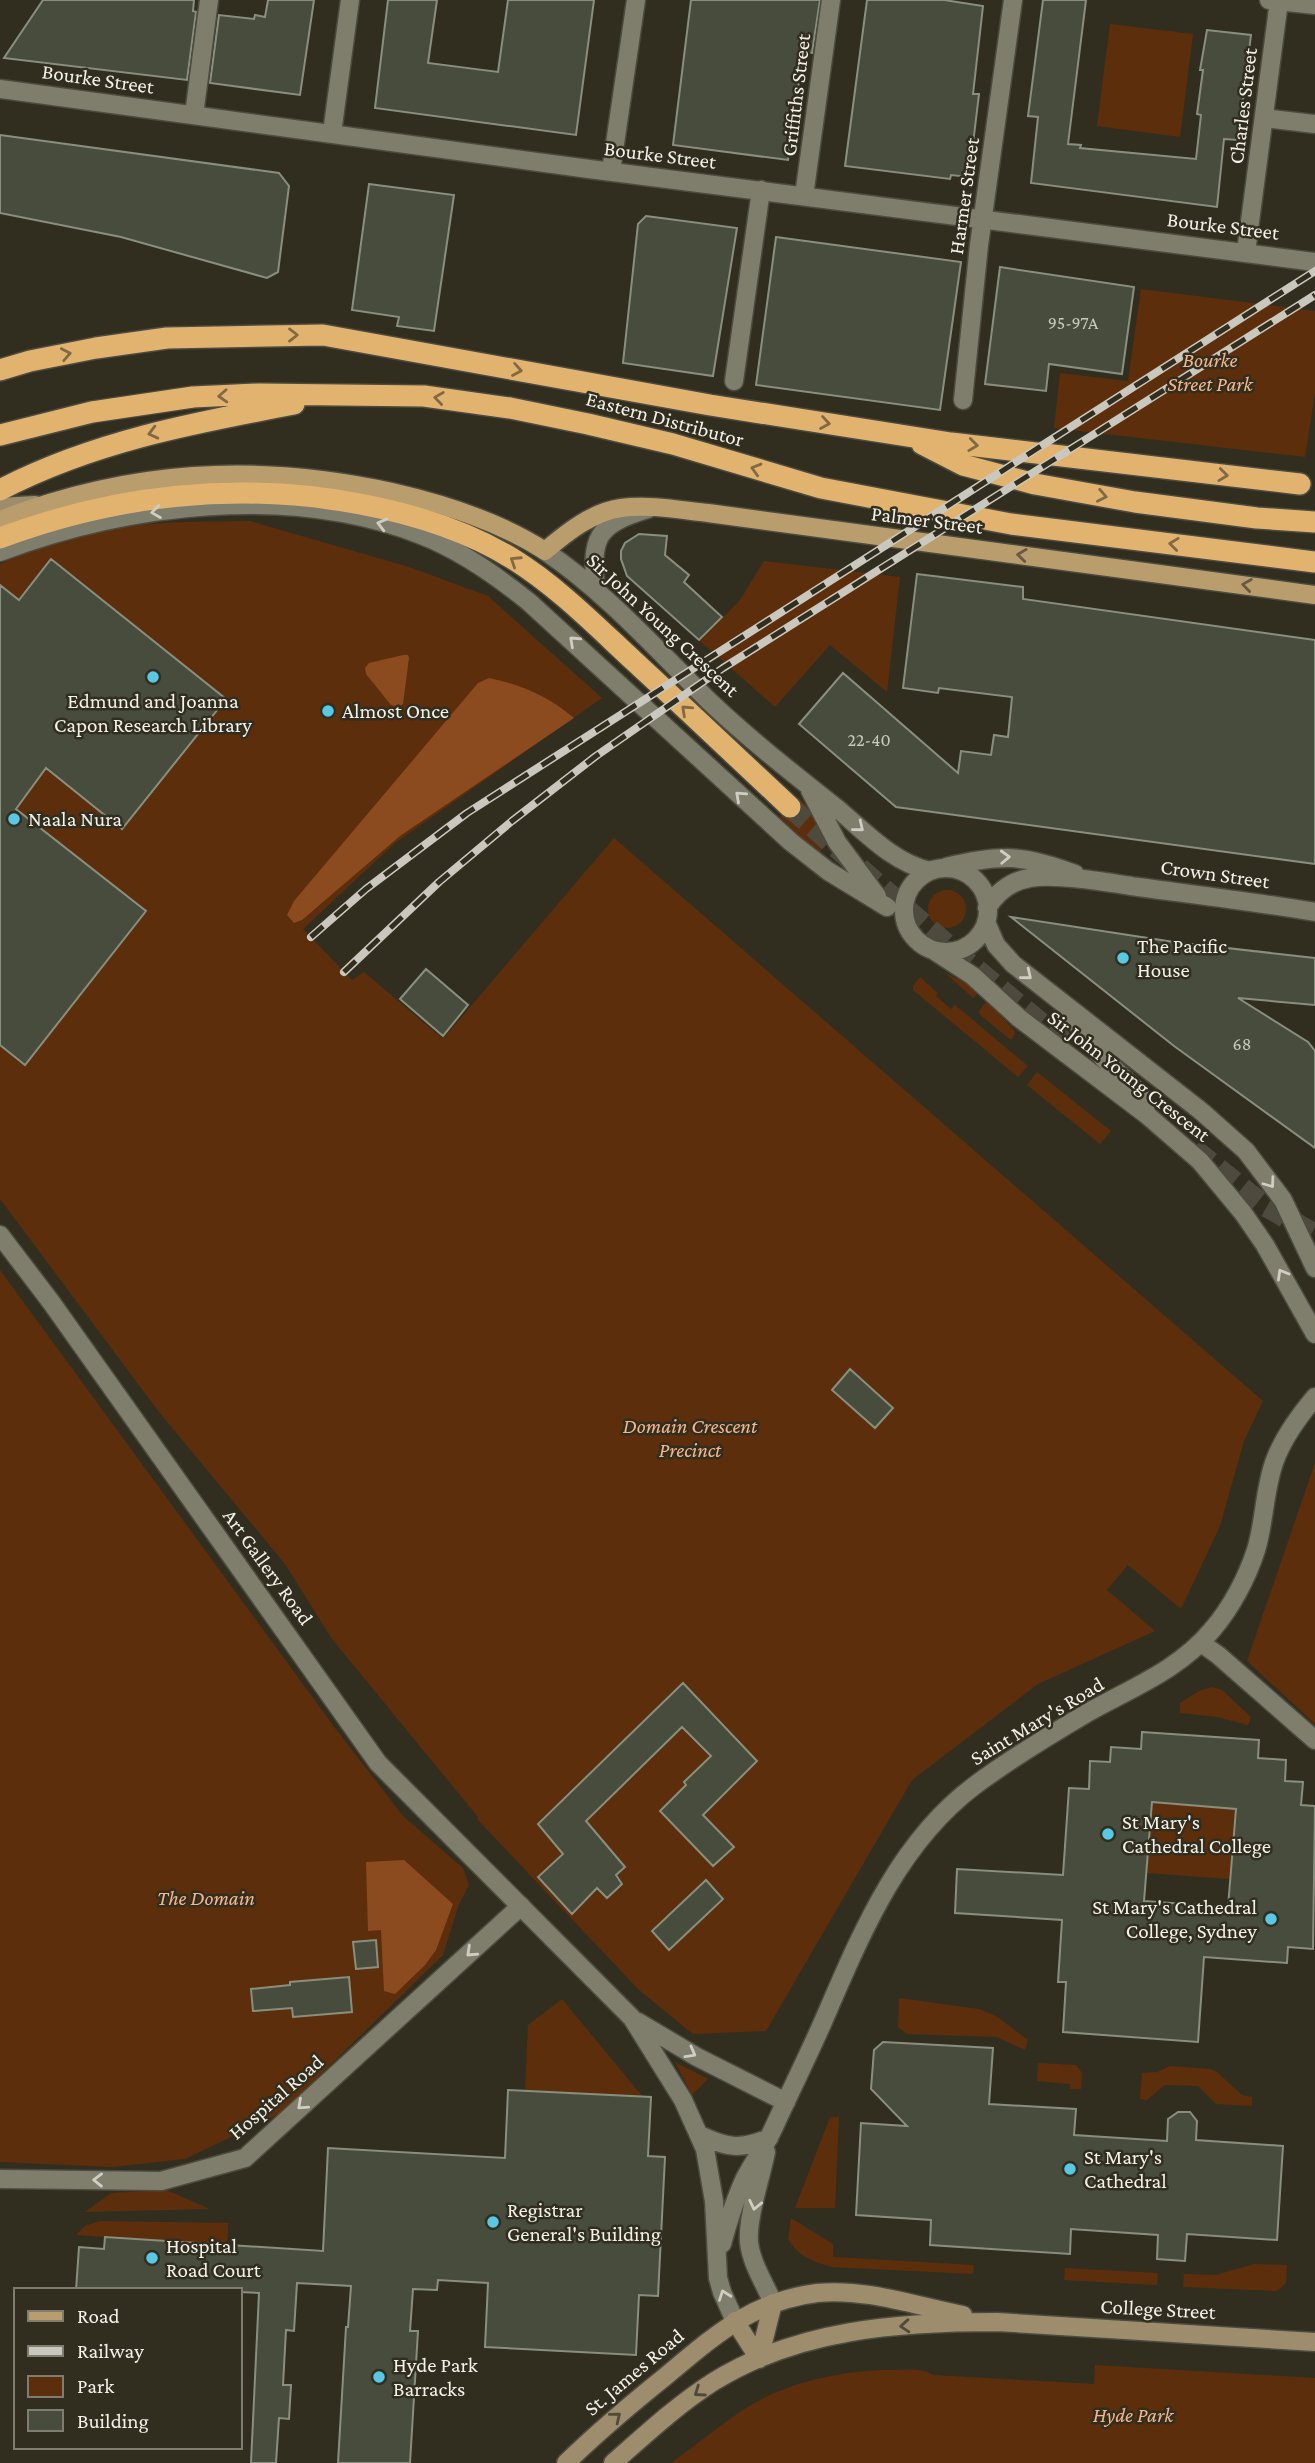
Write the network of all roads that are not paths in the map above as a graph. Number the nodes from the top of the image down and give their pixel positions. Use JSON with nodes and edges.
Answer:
{"nodes":[{"id":1,"x":209,"y":0,"type":"edge"},
{"id":2,"x":350,"y":0,"type":"edge"},
{"id":3,"x":636,"y":0,"type":"edge"},
{"id":4,"x":831,"y":0,"type":"edge"},
{"id":5,"x":1013,"y":0,"type":"edge"},
{"id":6,"x":1274,"y":1,"type":"edge"},
{"id":7,"x":1315,"y":5,"type":"edge"},
{"id":8,"x":0,"y":89,"type":"edge"},
{"id":9,"x":194,"y":115,"type":"junction"},
{"id":10,"x":1264,"y":118,"type":"junction"},
{"id":11,"x":1315,"y":124,"type":"edge"},
{"id":12,"x":332,"y":133,"type":"junction"},
{"id":13,"x":611,"y":171,"type":"junction"},
{"id":14,"x":761,"y":190,"type":"junction"},
{"id":15,"x":804,"y":196,"type":"junction"},
{"id":16,"x":983,"y":219,"type":"junction"},
{"id":17,"x":1246,"y":252,"type":"junction"},
{"id":18,"x":1315,"y":262,"type":"edge"},
{"id":19,"x":0,"y":370,"type":"edge"},
{"id":20,"x":734,"y":381,"type":"dead end"},
{"id":21,"x":340,"y":394,"type":"junction"},
{"id":22,"x":963,"y":400,"type":"dead end"},
{"id":23,"x":0,"y":435,"type":"edge"},
{"id":24,"x":905,"y":436,"type":"junction"},
{"id":25,"x":1300,"y":484,"type":"dead end"},
{"id":26,"x":7,"y":487,"type":"edge"},
{"id":27,"x":41,"y":504,"type":"junction"},
{"id":28,"x":0,"y":507,"type":"edge"},
{"id":29,"x":650,"y":508,"type":"junction"},
{"id":30,"x":0,"y":520,"type":"edge"},
{"id":31,"x":1315,"y":522,"type":"edge"},
{"id":32,"x":0,"y":538,"type":"edge"},
{"id":33,"x":545,"y":551,"type":"junction"},
{"id":34,"x":0,"y":552,"type":"edge"},
{"id":35,"x":1315,"y":562,"type":"edge"},
{"id":36,"x":596,"y":590,"type":"junction"},
{"id":37,"x":1315,"y":595,"type":"edge"},
{"id":38,"x":806,"y":784,"type":"junction"},
{"id":39,"x":789,"y":807,"type":"tunnel mouth"},
{"id":40,"x":934,"y":870,"type":"junction"},
{"id":41,"x":1109,"y":883,"type":"junction"},
{"id":42,"x":887,"y":906,"type":"junction"},
{"id":43,"x":1315,"y":912,"type":"edge"},
{"id":44,"x":987,"y":915,"type":"junction"},
{"id":45,"x":907,"y":925,"type":"junction"},
{"id":46,"x":933,"y":950,"type":"junction"},
{"id":47,"x":1064,"y":1003,"type":"junction"},
{"id":48,"x":1147,"y":1115,"type":"junction"},
{"id":49,"x":0,"y":1235,"type":"edge"},
{"id":50,"x":1314,"y":1264,"type":"edge"},
{"id":51,"x":1315,"y":1334,"type":"edge"},
{"id":52,"x":1315,"y":1397,"type":"edge"},
{"id":53,"x":1201,"y":1643,"type":"junction"},
{"id":54,"x":1315,"y":1740,"type":"edge"},
{"id":55,"x":521,"y":1906,"type":"junction"},
{"id":56,"x":632,"y":2018,"type":"junction"},
{"id":57,"x":786,"y":2102,"type":"junction"},
{"id":58,"x":700,"y":2135,"type":"junction"},
{"id":59,"x":769,"y":2138,"type":"junction"},
{"id":60,"x":0,"y":2179,"type":"edge"},
{"id":61,"x":718,"y":2268,"type":"junction"},
{"id":62,"x":773,"y":2303,"type":"junction"},
{"id":63,"x":735,"y":2320,"type":"junction"},
{"id":64,"x":998,"y":2322,"type":"junction"},
{"id":65,"x":1315,"y":2342,"type":"edge"},
{"id":66,"x":759,"y":2359,"type":"junction"},
{"id":67,"x":566,"y":2463,"type":"edge"},
{"id":68,"x":613,"y":2463,"type":"edge"}],
"edges":[{"from":1,"to":9,"type":"street"},
{"from":2,"to":12,"type":"street"},
{"from":3,"to":13,"type":"street"},
{"from":4,"to":15,"type":"street","name":"Griffiths Street"},
{"from":5,"to":16,"type":"street","name":"Harmer Street"},
{"from":6,"to":7,"type":"street","name":"Charles Street"},
{"from":6,"to":10,"type":"street","name":"Charles Street"},
{"from":8,"to":9,"type":"street","name":"Bourke Street"},
{"from":9,"to":12,"type":"street","name":"Bourke Street"},
{"from":10,"to":11,"type":"street"},
{"from":10,"to":17,"type":"street","name":"Charles Street"},
{"from":12,"to":13,"type":"street","name":"Bourke Street"},
{"from":13,"to":14,"type":"street","name":"Bourke Street"},
{"from":14,"to":15,"type":"street","name":"Bourke Street"},
{"from":14,"to":20,"type":"street"},
{"from":15,"to":16,"type":"street","name":"Bourke Street"},
{"from":16,"to":17,"type":"street","name":"Bourke Street"},
{"from":16,"to":22,"type":"street","name":"Harmer Street"},
{"from":17,"to":18,"type":"street","name":"Bourke Street"},
{"from":19,"to":24,"type":"highway","name":"Eastern Distributor","one_way":true},
{"from":21,"to":23,"type":"highway","name":"Eastern Distributor","one_way":true},
{"from":21,"to":26,"type":"highway","one_way":true},
{"from":35,"to":21,"type":"highway","name":"Eastern Distributor","one_way":true},
{"from":24,"to":25,"type":"highway","name":"Eastern Distributor","one_way":true},
{"from":24,"to":31,"type":"highway","one_way":true},
{"from":27,"to":28,"type":"main road"},
{"from":27,"to":30,"type":"main road","name":"Sir John Young Crescent"},
{"from":27,"to":33,"type":"main road","name":"Sir John Young Crescent"},
{"from":29,"to":33,"type":"main road","name":"Palmer Street"},
{"from":29,"to":36,"type":"street"},
{"from":37,"to":29,"type":"main road","name":"Palmer Street","one_way":true},
{"from":39,"to":32,"type":"highway","one_way":true},
{"from":33,"to":36,"type":"street","name":"Sir John Young Crescent"},
{"from":42,"to":34,"type":"street","one_way":true},
{"from":36,"to":38,"type":"street","name":"Sir John Young Crescent"},
{"from":38,"to":40,"type":"street","name":"Sir John Young Crescent","one_way":true},
{"from":38,"to":42,"type":"street"},
{"from":40,"to":41,"type":"street","name":"Crown Street","one_way":true},
{"from":40,"to":44,"type":"street"},
{"from":40,"to":45,"type":"street"},
{"from":41,"to":43,"type":"street","name":"Crown Street"},
{"from":41,"to":44,"type":"street","name":"Crown Street"},
{"from":42,"to":45,"type":"street"},
{"from":44,"to":46,"type":"street"},
{"from":44,"to":47,"type":"street","name":"Sir John Young Crescent","one_way":true},
{"from":45,"to":46,"type":"street"},
{"from":46,"to":48,"type":"street","name":"Sir John Young Crescent"},
{"from":47,"to":48,"type":"street"},
{"from":47,"to":50,"type":"street","name":"Sir John Young Crescent","one_way":true},
{"from":51,"to":48,"type":"street","name":"Sir John Young Crescent","one_way":true},
{"from":49,"to":55,"type":"street","name":"Art Gallery Road"},
{"from":52,"to":53,"type":"street","name":"Saint Mary's Road"},
{"from":53,"to":54,"type":"street"},
{"from":53,"to":57,"type":"street","name":"Saint Mary's Road"},
{"from":55,"to":56,"type":"street","name":"Art Gallery Road"},
{"from":55,"to":60,"type":"street","name":"Hospital Road","one_way":true},
{"from":56,"to":57,"type":"street","one_way":true},
{"from":56,"to":58,"type":"street"},
{"from":57,"to":59,"type":"street","name":"Saint Mary's Road"},
{"from":58,"to":59,"type":"street"},
{"from":58,"to":61,"type":"street"},
{"from":59,"to":61,"type":"street","name":"Saint Mary's Road"},
{"from":59,"to":62,"type":"street","name":"Saint Mary's Road","one_way":true},
{"from":63,"to":61,"type":"street","one_way":true},
{"from":62,"to":63,"type":"main road","name":"College Street"},
{"from":62,"to":64,"type":"main road","name":"College Street"},
{"from":62,"to":66,"type":"main road"},
{"from":63,"to":66,"type":"main road"},
{"from":67,"to":63,"type":"main road","name":"St. James Road","one_way":true},
{"from":64,"to":65,"type":"main road","name":"College Street"},
{"from":64,"to":66,"type":"main road","name":"College Street","one_way":true},
{"from":66,"to":68,"type":"main road","one_way":true}]}
